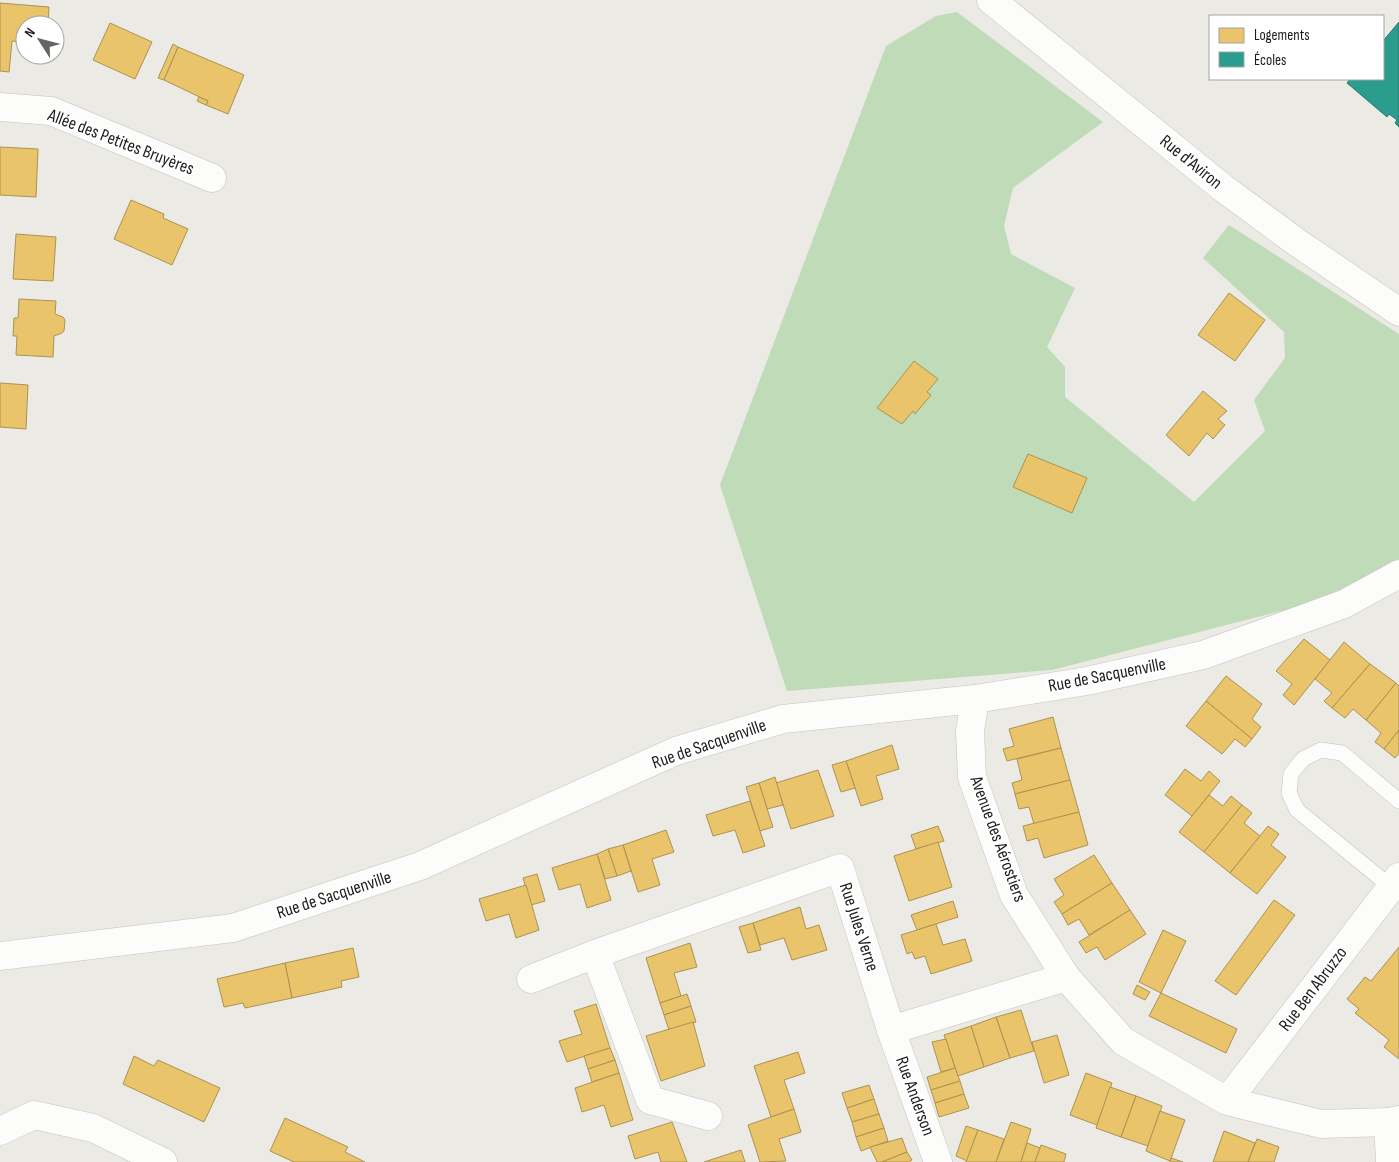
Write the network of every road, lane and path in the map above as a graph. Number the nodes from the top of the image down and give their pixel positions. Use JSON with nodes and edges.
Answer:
{"nodes":[{"id":1,"x":991,"y":0,"type":"edge"},
{"id":2,"x":0,"y":107,"type":"edge"},
{"id":3,"x":212,"y":178,"type":"dead end"},
{"id":4,"x":1399,"y":312,"type":"edge"},
{"id":5,"x":1399,"y":574,"type":"edge"},
{"id":6,"x":975,"y":699,"type":"junction"},
{"id":7,"x":1399,"y":801,"type":"edge"},
{"id":8,"x":1395,"y":882,"type":"edge"},
{"id":9,"x":595,"y":954,"type":"junction"},
{"id":10,"x":0,"y":956,"type":"edge"},
{"id":11,"x":1066,"y":977,"type":"junction"},
{"id":12,"x":531,"y":979,"type":"dead end"},
{"id":13,"x":892,"y":1030,"type":"junction"},
{"id":14,"x":1227,"y":1101,"type":"junction"},
{"id":15,"x":708,"y":1116,"type":"dead end"},
{"id":16,"x":1393,"y":1121,"type":"edge"},
{"id":17,"x":0,"y":1131,"type":"edge"},
{"id":18,"x":164,"y":1162,"type":"edge"},
{"id":19,"x":938,"y":1162,"type":"edge"},
{"id":20,"x":1390,"y":1162,"type":"edge"}],
"edges":[{"from":1,"to":4,"type":"street","name":"Rue d'Aviron"},
{"from":2,"to":3,"type":"street","name":"Allée des Petites Bruyères"},
{"from":5,"to":6,"type":"street","name":"Rue de Sacquenville"},
{"from":6,"to":10,"type":"street","name":"Rue de Sacquenville"},
{"from":6,"to":11,"type":"street","name":"Avenue des Aérostiers"},
{"from":7,"to":8,"type":"lane"},
{"from":8,"to":14,"type":"street","name":"Rue Ben Abruzzo"},
{"from":9,"to":12,"type":"street","name":"Rue Jules Verne"},
{"from":9,"to":13,"type":"street","name":"Rue Jules Verne"},
{"from":9,"to":15,"type":"street"},
{"from":11,"to":13,"type":"street"},
{"from":11,"to":14,"type":"street","name":"Avenue des Aérostiers"},
{"from":13,"to":19,"type":"street","name":"Rue Anderson"},
{"from":14,"to":16,"type":"street","name":"Avenue des Aérostiers"},
{"from":16,"to":20,"type":"street"},
{"from":17,"to":18,"type":"street"}]}
